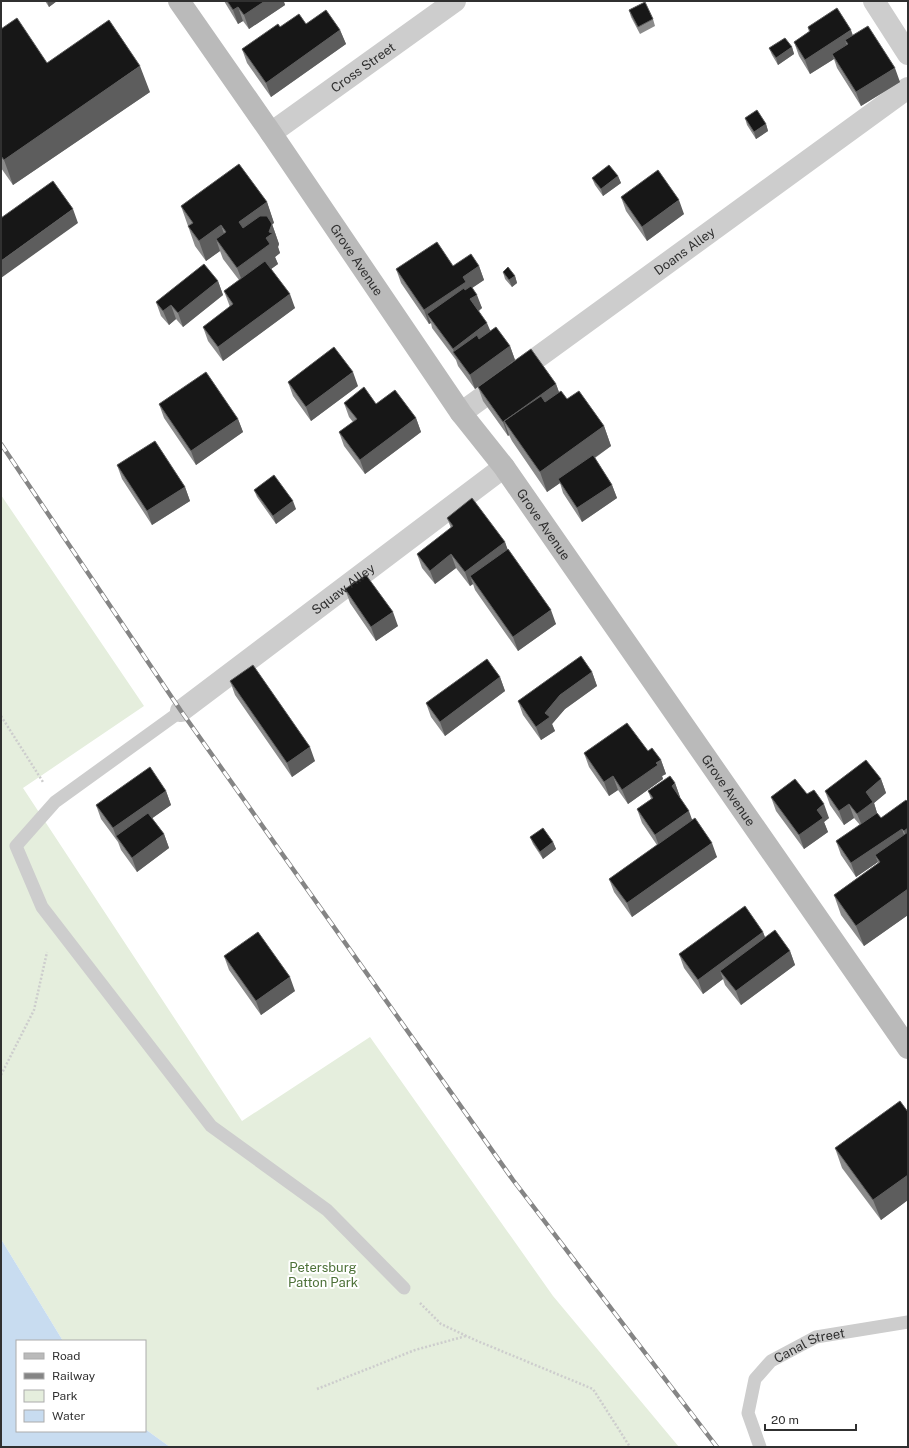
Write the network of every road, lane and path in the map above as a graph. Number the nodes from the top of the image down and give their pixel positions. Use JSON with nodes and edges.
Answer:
{"nodes":[{"id":1,"x":179,"y":1,"type":"edge"},
{"id":2,"x":455,"y":1,"type":"edge"},
{"id":3,"x":874,"y":1,"type":"edge"},
{"id":4,"x":908,"y":54,"type":"edge"},
{"id":5,"x":908,"y":88,"type":"edge"},
{"id":6,"x":272,"y":133,"type":"junction"},
{"id":7,"x":461,"y":413,"type":"junction"},
{"id":8,"x":504,"y":467,"type":"junction"},
{"id":9,"x":181,"y":711,"type":"joint"},
{"id":10,"x":1,"y":716,"type":"edge"},
{"id":11,"x":55,"y":802,"type":"junction"},
{"id":12,"x":54,"y":922,"type":"junction"},
{"id":13,"x":908,"y":1048,"type":"edge"},
{"id":14,"x":1,"y":1074,"type":"edge"},
{"id":15,"x":404,"y":1288,"type":"joint"},
{"id":16,"x":908,"y":1322,"type":"edge"},
{"id":17,"x":466,"y":1335,"type":"junction"},
{"id":18,"x":317,"y":1389,"type":"dead end"},
{"id":19,"x":630,"y":1447,"type":"edge"},
{"id":20,"x":760,"y":1447,"type":"edge"}],
"edges":[{"from":1,"to":6,"type":"main road","name":"Grove Avenue"},
{"from":2,"to":6,"type":"street","name":"Cross Street"},
{"from":3,"to":4,"type":"street"},
{"from":5,"to":7,"type":"street","name":"Doans Alley"},
{"from":6,"to":7,"type":"main road","name":"Grove Avenue"},
{"from":7,"to":8,"type":"main road","name":"Grove Avenue"},
{"from":8,"to":9,"type":"street","name":"Squaw Alley"},
{"from":8,"to":13,"type":"main road","name":"Grove Avenue"},
{"from":9,"to":11,"type":"lane"},
{"from":10,"to":11,"type":"path"},
{"from":11,"to":12,"type":"lane"},
{"from":12,"to":14,"type":"path"},
{"from":12,"to":15,"type":"lane"},
{"from":15,"to":17,"type":"path"},
{"from":16,"to":20,"type":"lane","name":"Canal Street"},
{"from":17,"to":18,"type":"path"},
{"from":17,"to":19,"type":"path"}]}
